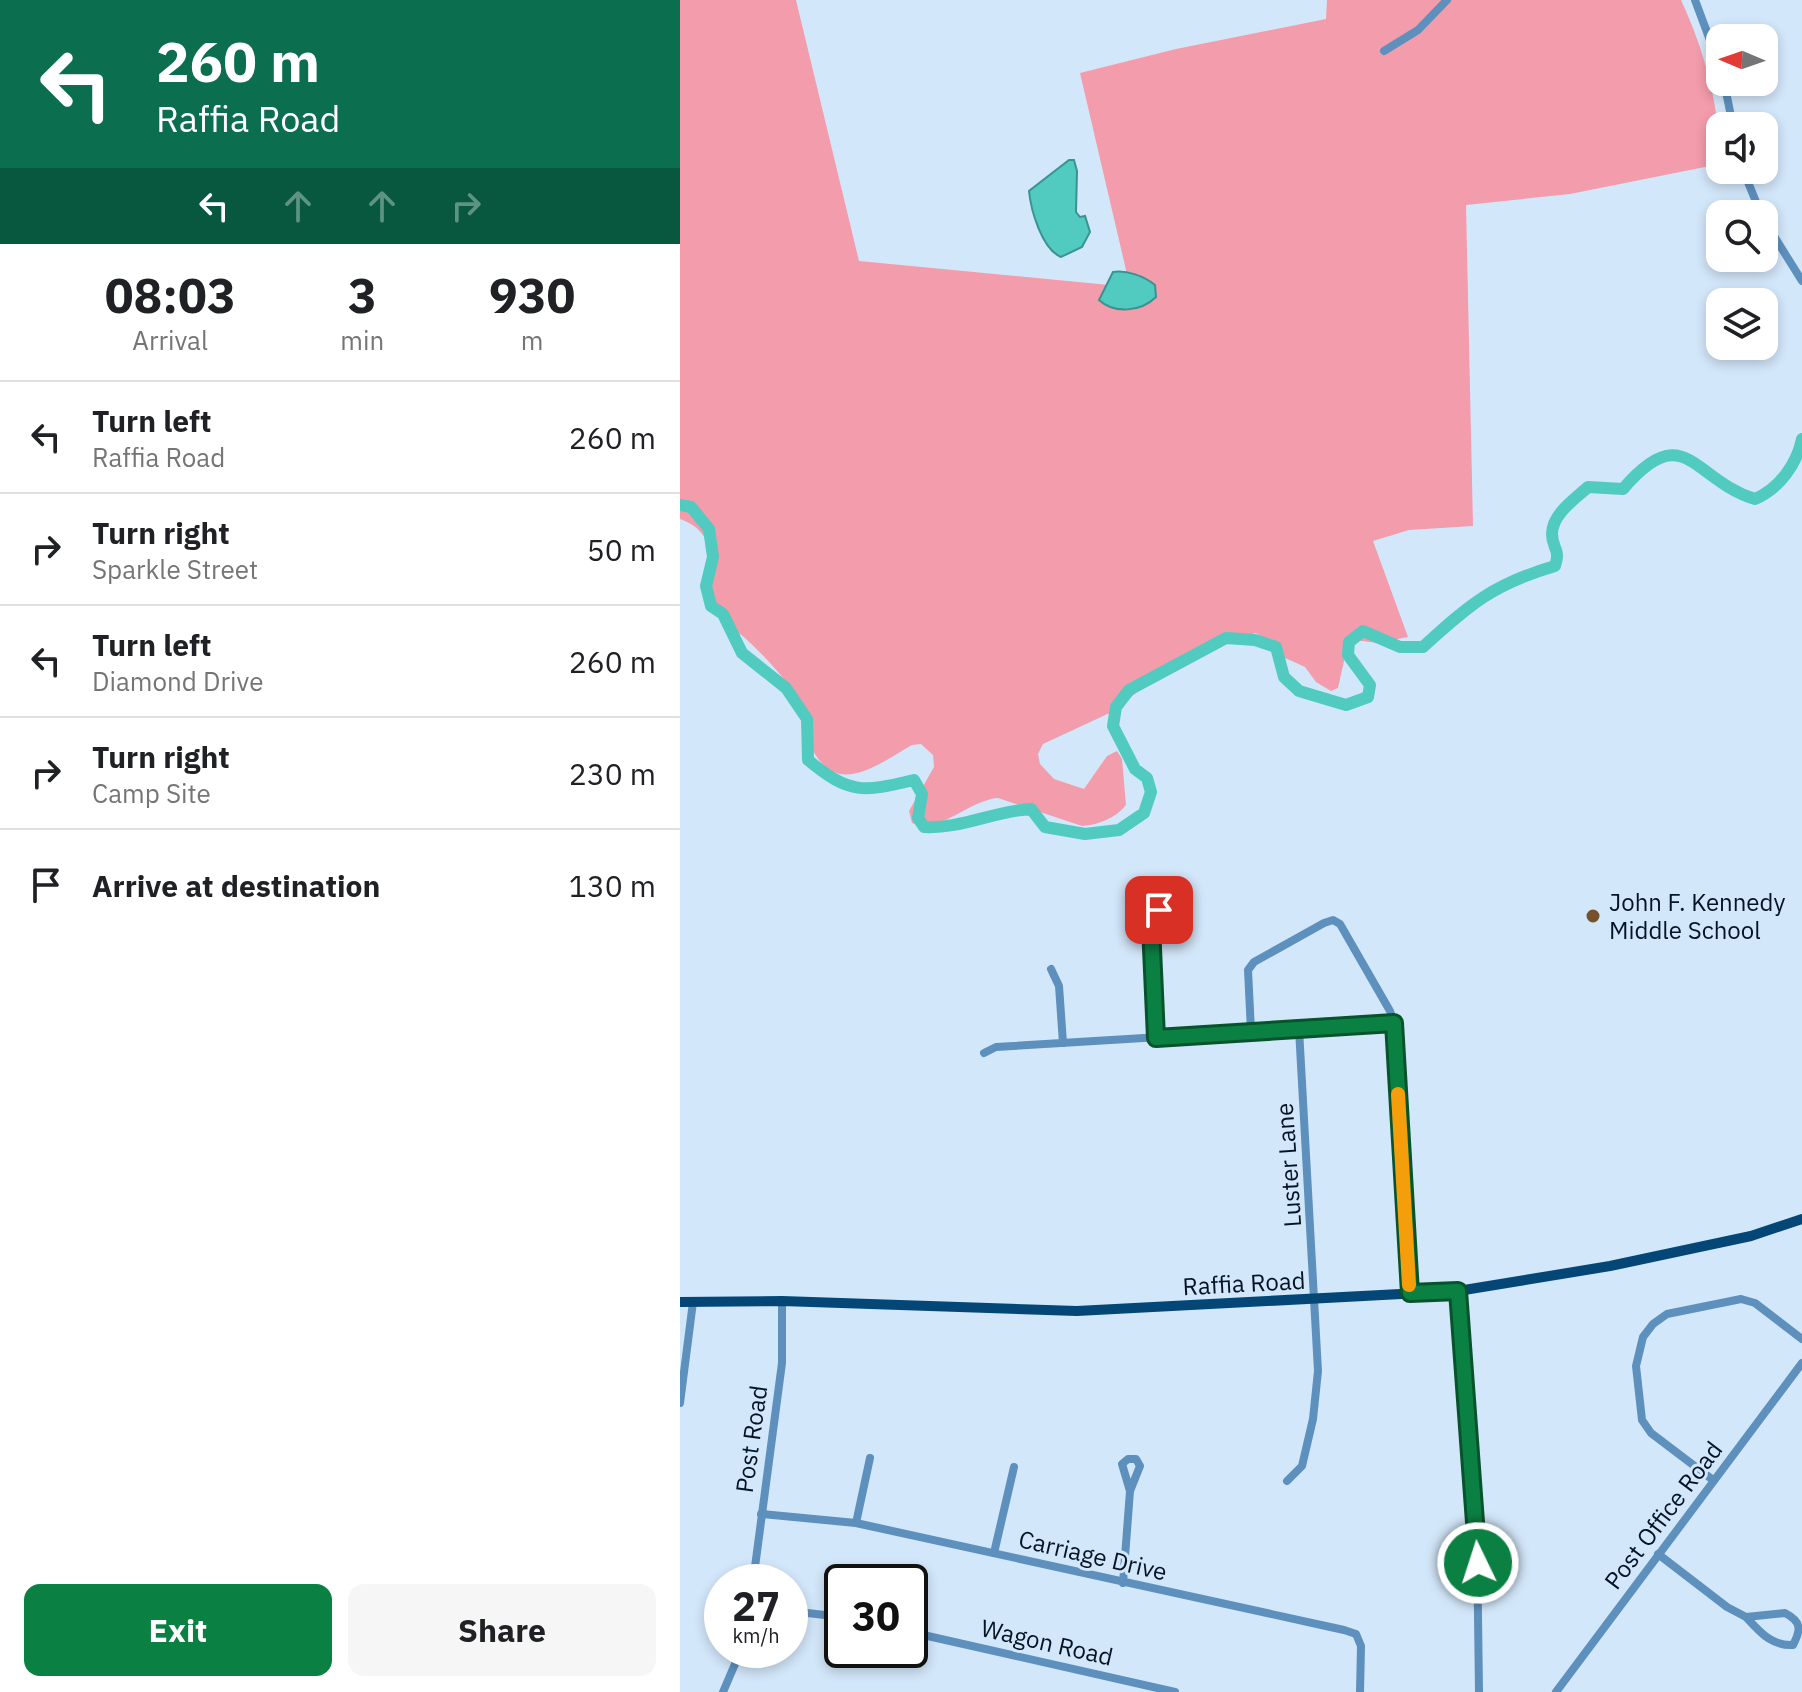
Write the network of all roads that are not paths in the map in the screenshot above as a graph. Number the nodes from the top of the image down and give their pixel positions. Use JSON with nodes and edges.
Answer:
{"nodes":[{"id":1,"x":1447,"y":0,"type":"edge"},
{"id":2,"x":1695,"y":0,"type":"edge"},
{"id":3,"x":1706,"y":29,"type":"edge"},
{"id":4,"x":1384,"y":51,"type":"dead end"},
{"id":5,"x":1778,"y":242,"type":"edge"},
{"id":6,"x":1802,"y":281,"type":"edge"},
{"id":7,"x":1159,"y":910,"type":"dead end"},
{"id":8,"x":1051,"y":969,"type":"dead end"},
{"id":9,"x":1394,"y":1023,"type":"junction"},
{"id":10,"x":1299,"y":1029,"type":"junction"},
{"id":11,"x":1251,"y":1031,"type":"junction"},
{"id":12,"x":1156,"y":1038,"type":"junction"},
{"id":13,"x":1063,"y":1043,"type":"junction"},
{"id":14,"x":984,"y":1053,"type":"dead end"},
{"id":15,"x":1802,"y":1219,"type":"edge"},
{"id":16,"x":1458,"y":1291,"type":"junction"},
{"id":17,"x":1410,"y":1293,"type":"junction"},
{"id":18,"x":1316,"y":1300,"type":"junction"},
{"id":19,"x":782,"y":1301,"type":"junction"},
{"id":20,"x":680,"y":1302,"type":"edge"},
{"id":21,"x":693,"y":1302,"type":"junction"},
{"id":22,"x":1802,"y":1339,"type":"edge"},
{"id":23,"x":1802,"y":1363,"type":"edge"},
{"id":24,"x":680,"y":1403,"type":"edge"},
{"id":25,"x":870,"y":1458,"type":"dead end"},
{"id":26,"x":1014,"y":1467,"type":"dead end"},
{"id":27,"x":1713,"y":1480,"type":"junction"},
{"id":28,"x":1287,"y":1481,"type":"dead end"},
{"id":29,"x":1130,"y":1491,"type":"dead end"},
{"id":30,"x":761,"y":1514,"type":"junction"},
{"id":31,"x":856,"y":1523,"type":"junction"},
{"id":32,"x":994,"y":1553,"type":"junction"},
{"id":33,"x":1658,"y":1554,"type":"junction"},
{"id":34,"x":755,"y":1564,"type":"edge"},
{"id":35,"x":1123,"y":1583,"type":"junction"},
{"id":36,"x":1746,"y":1617,"type":"junction"},
{"id":37,"x":928,"y":1636,"type":"edge"},
{"id":38,"x":733,"y":1668,"type":"edge"},
{"id":39,"x":723,"y":1692,"type":"edge"},
{"id":40,"x":1175,"y":1692,"type":"edge"},
{"id":41,"x":1360,"y":1692,"type":"edge"},
{"id":42,"x":1479,"y":1692,"type":"edge"},
{"id":43,"x":1556,"y":1692,"type":"edge"}],
"edges":[{"from":1,"to":4,"type":"street"},
{"from":2,"to":3,"type":"street"},
{"from":5,"to":6,"type":"street"},
{"from":7,"to":12,"type":"street"},
{"from":8,"to":13,"type":"street"},
{"from":9,"to":10,"type":"street"},
{"from":9,"to":11,"type":"street"},
{"from":9,"to":17,"type":"street"},
{"from":10,"to":11,"type":"street"},
{"from":10,"to":18,"type":"street","name":"Luster Lane"},
{"from":11,"to":12,"type":"street"},
{"from":12,"to":13,"type":"street"},
{"from":13,"to":14,"type":"street"},
{"from":15,"to":16,"type":"main road","name":"Raffia Road"},
{"from":16,"to":17,"type":"main road","name":"Raffia Road"},
{"from":16,"to":42,"type":"street"},
{"from":17,"to":18,"type":"main road","name":"Raffia Road"},
{"from":18,"to":19,"type":"main road","name":"Raffia Road"},
{"from":18,"to":28,"type":"street","name":"Luster Lane"},
{"from":19,"to":21,"type":"main road","name":"Raffia Road"},
{"from":19,"to":30,"type":"street","name":"Post Road"},
{"from":20,"to":21,"type":"main road","name":"Raffia Road"},
{"from":21,"to":24,"type":"street"},
{"from":22,"to":27,"type":"street"},
{"from":23,"to":27,"type":"street","name":"Post Office Road"},
{"from":25,"to":31,"type":"street"},
{"from":26,"to":32,"type":"street"},
{"from":27,"to":33,"type":"street","name":"Post Office Road"},
{"from":29,"to":35,"type":"street"},
{"from":30,"to":31,"type":"street","name":"Carriage Drive"},
{"from":30,"to":34,"type":"street","name":"Post Road"},
{"from":31,"to":32,"type":"street","name":"Carriage Drive"},
{"from":32,"to":35,"type":"street","name":"Carriage Drive"},
{"from":33,"to":36,"type":"street"},
{"from":33,"to":43,"type":"street","name":"Post Office Road"},
{"from":35,"to":41,"type":"street","name":"Carriage Drive"},
{"from":36,"to":36,"type":"street"},
{"from":37,"to":40,"type":"street","name":"Wagon Road"},
{"from":38,"to":39,"type":"street"}]}
